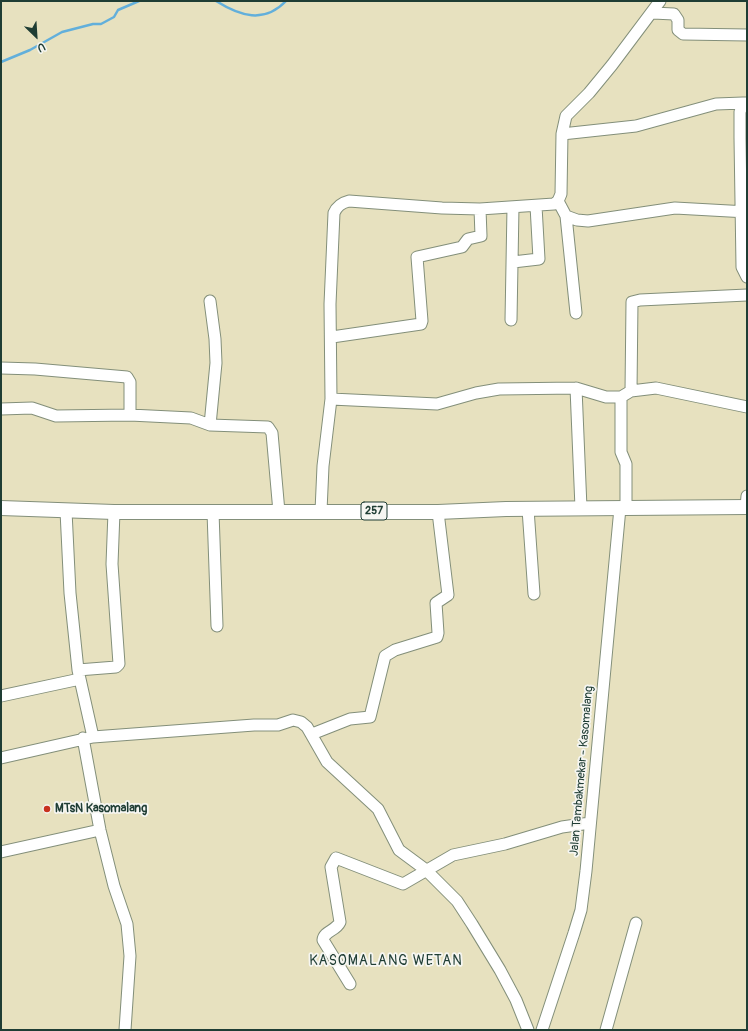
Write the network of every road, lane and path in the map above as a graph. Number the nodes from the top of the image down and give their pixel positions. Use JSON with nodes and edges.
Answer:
{"nodes":[{"id":1,"x":660,"y":1,"type":"edge"},
{"id":2,"x":653,"y":13,"type":"junction"},
{"id":3,"x":747,"y":35,"type":"edge"},
{"id":4,"x":745,"y":103,"type":"edge"},
{"id":5,"x":562,"y":134,"type":"junction"},
{"id":6,"x":558,"y":201,"type":"junction"},
{"id":7,"x":536,"y":206,"type":"junction"},
{"id":8,"x":513,"y":207,"type":"junction"},
{"id":9,"x":480,"y":208,"type":"junction"},
{"id":10,"x":744,"y":213,"type":"edge"},
{"id":11,"x":566,"y":216,"type":"junction"},
{"id":12,"x":513,"y":262,"type":"junction"},
{"id":13,"x":747,"y":276,"type":"edge"},
{"id":14,"x":747,"y":295,"type":"edge"},
{"id":15,"x":210,"y":301,"type":"dead end"},
{"id":16,"x":576,"y":313,"type":"dead end"},
{"id":17,"x":511,"y":320,"type":"dead end"},
{"id":18,"x":332,"y":337,"type":"junction"},
{"id":19,"x":1,"y":368,"type":"edge"},
{"id":20,"x":576,"y":388,"type":"junction"},
{"id":21,"x":631,"y":391,"type":"junction"},
{"id":22,"x":621,"y":397,"type":"junction"},
{"id":23,"x":330,"y":399,"type":"junction"},
{"id":24,"x":747,"y":407,"type":"edge"},
{"id":25,"x":1,"y":409,"type":"edge"},
{"id":26,"x":130,"y":415,"type":"junction"},
{"id":27,"x":210,"y":425,"type":"junction"},
{"id":28,"x":747,"y":503,"type":"edge"},
{"id":29,"x":1,"y":508,"type":"edge"},
{"id":30,"x":581,"y":508,"type":"junction"},
{"id":31,"x":623,"y":508,"type":"junction"},
{"id":32,"x":528,"y":509,"type":"junction"},
{"id":33,"x":66,"y":511,"type":"junction"},
{"id":34,"x":321,"y":511,"type":"junction"},
{"id":35,"x":114,"y":512,"type":"junction"},
{"id":36,"x":213,"y":512,"type":"junction"},
{"id":37,"x":279,"y":512,"type":"junction"},
{"id":38,"x":438,"y":512,"type":"junction"},
{"id":39,"x":534,"y":594,"type":"dead end"},
{"id":40,"x":217,"y":626,"type":"dead end"},
{"id":41,"x":79,"y":674,"type":"junction"},
{"id":42,"x":1,"y":696,"type":"edge"},
{"id":43,"x":312,"y":734,"type":"junction"},
{"id":44,"x":88,"y":738,"type":"junction"},
{"id":45,"x":1,"y":758,"type":"edge"},
{"id":46,"x":590,"y":823,"type":"junction"},
{"id":47,"x":100,"y":830,"type":"junction"},
{"id":48,"x":1,"y":852,"type":"edge"},
{"id":49,"x":426,"y":870,"type":"junction"},
{"id":50,"x":636,"y":923,"type":"dead end"},
{"id":51,"x":350,"y":984,"type":"dead end"},
{"id":52,"x":528,"y":1029,"type":"edge"},
{"id":53,"x":542,"y":1029,"type":"edge"},
{"id":54,"x":125,"y":1030,"type":"edge"},
{"id":55,"x":606,"y":1030,"type":"edge"}],
"edges":[{"from":1,"to":2,"type":"street"},
{"from":2,"to":3,"type":"street"},
{"from":2,"to":5,"type":"street"},
{"from":4,"to":5,"type":"street"},
{"from":4,"to":10,"type":"street"},
{"from":5,"to":6,"type":"street"},
{"from":6,"to":7,"type":"street"},
{"from":6,"to":11,"type":"street"},
{"from":7,"to":8,"type":"street"},
{"from":7,"to":12,"type":"street"},
{"from":8,"to":9,"type":"street"},
{"from":8,"to":12,"type":"street"},
{"from":9,"to":18,"type":"street"},
{"from":9,"to":18,"type":"street"},
{"from":10,"to":11,"type":"street"},
{"from":10,"to":13,"type":"street"},
{"from":11,"to":16,"type":"street"},
{"from":12,"to":17,"type":"street"},
{"from":14,"to":21,"type":"street"},
{"from":15,"to":27,"type":"street"},
{"from":18,"to":23,"type":"street"},
{"from":19,"to":26,"type":"street"},
{"from":20,"to":22,"type":"street"},
{"from":20,"to":23,"type":"street"},
{"from":20,"to":30,"type":"street"},
{"from":21,"to":22,"type":"street"},
{"from":21,"to":24,"type":"street"},
{"from":22,"to":31,"type":"street","name":"Jalan Tambakmekar - Kasomalang"},
{"from":23,"to":34,"type":"street"},
{"from":25,"to":26,"type":"street"},
{"from":26,"to":27,"type":"street"},
{"from":27,"to":37,"type":"street"},
{"from":28,"to":31,"type":"main road","number":"257"},
{"from":29,"to":33,"type":"main road","number":"257"},
{"from":30,"to":31,"type":"main road","number":"257"},
{"from":30,"to":32,"type":"main road","number":"257"},
{"from":31,"to":46,"type":"street","name":"Jalan Tambakmekar - Kasomalang"},
{"from":32,"to":38,"type":"main road","number":"257"},
{"from":32,"to":39,"type":"street"},
{"from":33,"to":35,"type":"main road","number":"257"},
{"from":33,"to":41,"type":"street"},
{"from":34,"to":37,"type":"main road","number":"257"},
{"from":34,"to":38,"type":"main road","number":"257"},
{"from":35,"to":36,"type":"main road","number":"257"},
{"from":35,"to":41,"type":"street"},
{"from":36,"to":37,"type":"main road","number":"257"},
{"from":36,"to":40,"type":"street"},
{"from":38,"to":43,"type":"street"},
{"from":41,"to":42,"type":"street"},
{"from":41,"to":44,"type":"street"},
{"from":43,"to":44,"type":"street"},
{"from":43,"to":49,"type":"street"},
{"from":44,"to":45,"type":"street"},
{"from":44,"to":47,"type":"street"},
{"from":46,"to":49,"type":"street"},
{"from":46,"to":53,"type":"street","name":"Jalan Tambakmekar - Kasomalang"},
{"from":47,"to":48,"type":"street"},
{"from":47,"to":54,"type":"street"},
{"from":49,"to":51,"type":"street"},
{"from":49,"to":52,"type":"street"},
{"from":50,"to":55,"type":"street"},
{"from":52,"to":53,"type":"street"}]}
